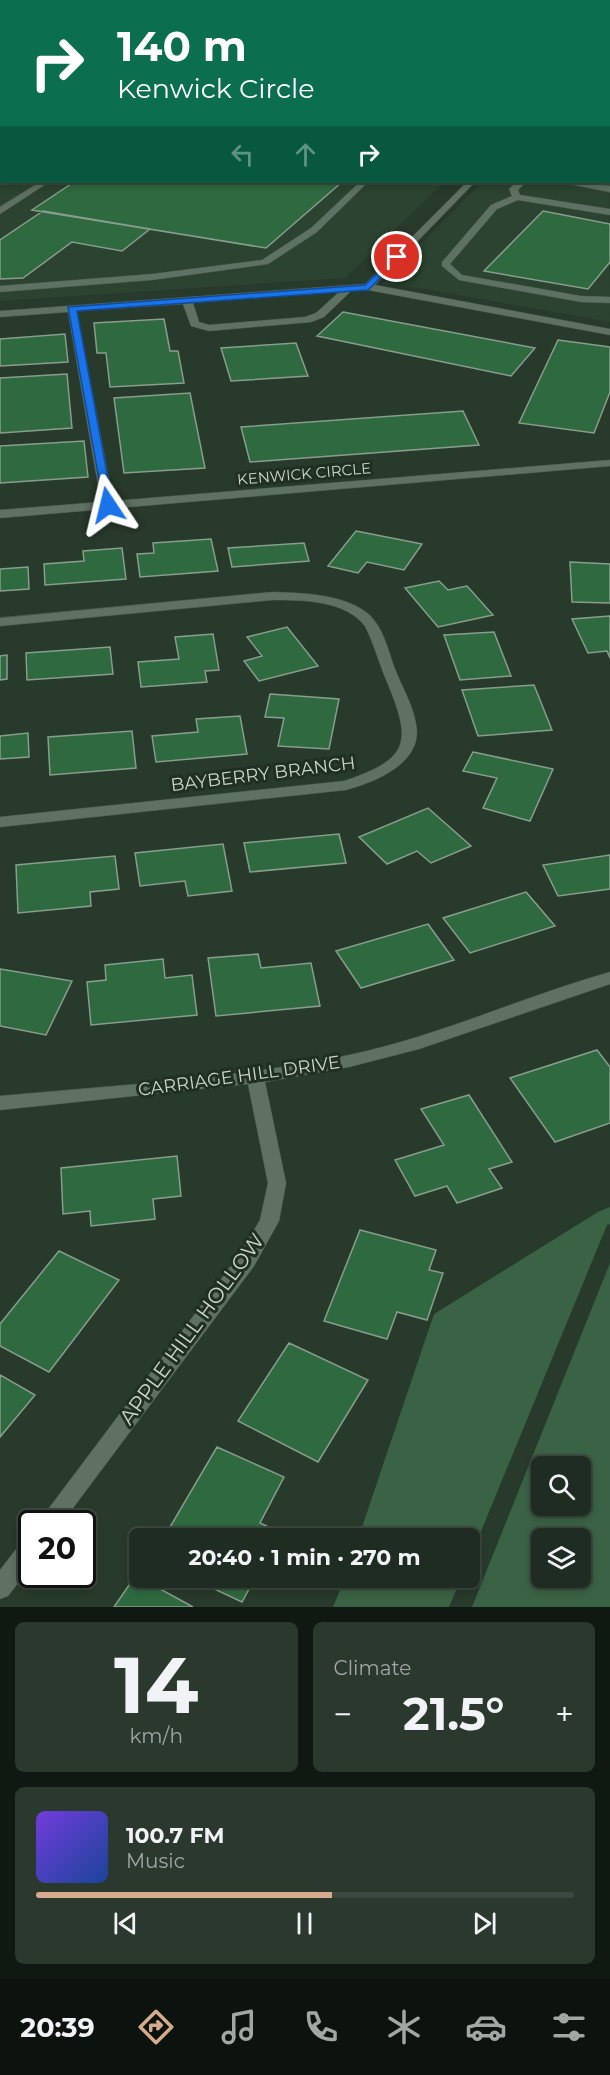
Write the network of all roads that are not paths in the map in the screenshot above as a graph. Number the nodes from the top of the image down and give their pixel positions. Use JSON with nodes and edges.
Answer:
{"nodes":[{"id":1,"x":43,"y":183,"type":"edge"},
{"id":2,"x":363,"y":183,"type":"edge"},
{"id":3,"x":470,"y":183,"type":"edge"},
{"id":4,"x":521,"y":183,"type":"edge"},
{"id":5,"x":570,"y":183,"type":"edge"},
{"id":6,"x":610,"y":189,"type":"edge"},
{"id":7,"x":517,"y":197,"type":"junction"},
{"id":8,"x":0,"y":211,"type":"edge"},
{"id":9,"x":610,"y":212,"type":"edge"},
{"id":10,"x":368,"y":287,"type":"junction"},
{"id":11,"x":349,"y":288,"type":"junction"},
{"id":12,"x":0,"y":289,"type":"edge"},
{"id":13,"x":187,"y":300,"type":"junction"},
{"id":14,"x":610,"y":300,"type":"edge"},
{"id":15,"x":72,"y":309,"type":"junction"},
{"id":16,"x":0,"y":314,"type":"edge"},
{"id":17,"x":610,"y":332,"type":"edge"},
{"id":18,"x":610,"y":463,"type":"edge"},
{"id":19,"x":108,"y":505,"type":"junction"},
{"id":20,"x":0,"y":514,"type":"edge"},
{"id":21,"x":0,"y":622,"type":"edge"},
{"id":22,"x":0,"y":822,"type":"edge"},
{"id":23,"x":610,"y":978,"type":"edge"},
{"id":24,"x":255,"y":1077,"type":"junction"},
{"id":25,"x":0,"y":1104,"type":"edge"},
{"id":26,"x":59,"y":1510,"type":"edge"},
{"id":27,"x":18,"y":1564,"type":"edge"},
{"id":28,"x":0,"y":1588,"type":"edge"}],
"edges":[{"from":1,"to":8,"type":"street"},
{"from":2,"to":12,"type":"street"},
{"from":3,"to":10,"type":"street"},
{"from":4,"to":7,"type":"street"},
{"from":5,"to":6,"type":"street"},
{"from":7,"to":9,"type":"street"},
{"from":7,"to":14,"type":"street"},
{"from":10,"to":11,"type":"street"},
{"from":10,"to":17,"type":"street"},
{"from":11,"to":13,"type":"street"},
{"from":11,"to":13,"type":"street"},
{"from":13,"to":15,"type":"street"},
{"from":15,"to":16,"type":"street"},
{"from":15,"to":19,"type":"street"},
{"from":18,"to":19,"type":"street","name":"KENWICK CIRCLE"},
{"from":19,"to":20,"type":"street","name":"KENWICK CIRCLE"},
{"from":21,"to":22,"type":"street","name":"BAYBERRY BRANCH"},
{"from":23,"to":24,"type":"street","name":"CARRIAGE HILL DRIVE"},
{"from":24,"to":25,"type":"street","name":"CARRIAGE HILL DRIVE"},
{"from":24,"to":26,"type":"street","name":"APPLE HILL HOLLOW"},
{"from":27,"to":28,"type":"street"}]}
